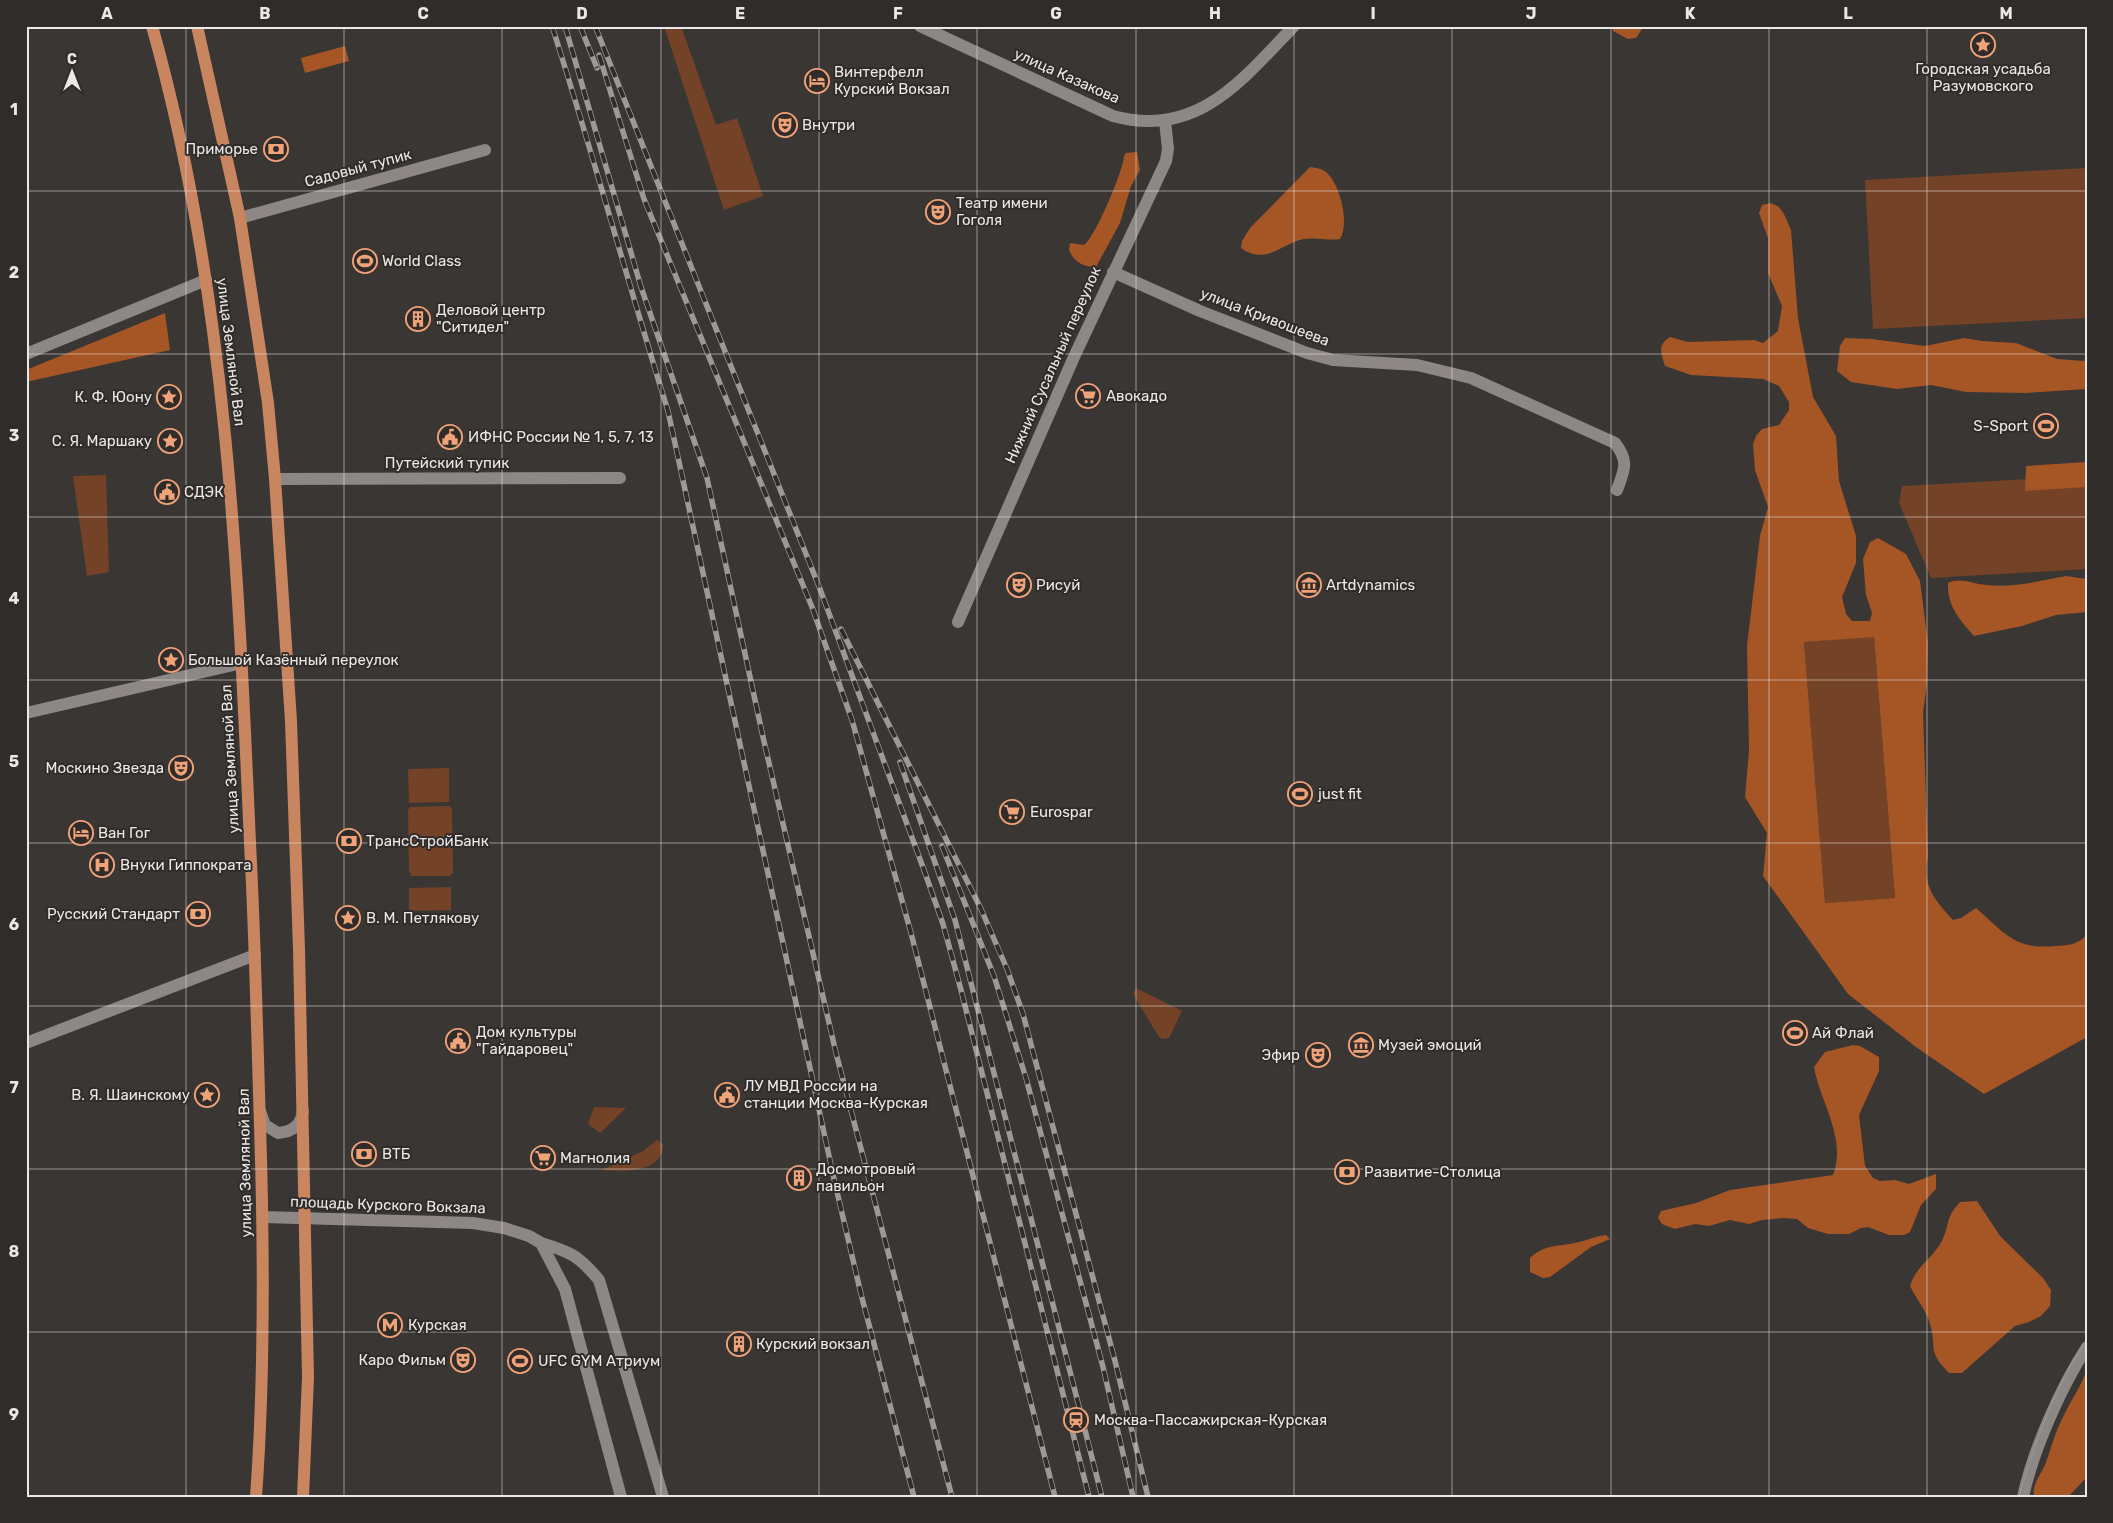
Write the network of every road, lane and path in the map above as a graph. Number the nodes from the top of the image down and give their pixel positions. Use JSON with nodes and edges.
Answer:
{"nodes":[{"id":1,"x":152,"y":26,"type":"edge"},
{"id":2,"x":197,"y":26,"type":"edge"},
{"id":3,"x":920,"y":26,"type":"edge"},
{"id":4,"x":1294,"y":26,"type":"edge"},
{"id":5,"x":1165,"y":121,"type":"junction"},
{"id":6,"x":485,"y":150,"type":"dead end"},
{"id":7,"x":240,"y":218,"type":"junction"},
{"id":8,"x":1113,"y":272,"type":"junction"},
{"id":9,"x":206,"y":280,"type":"junction"},
{"id":10,"x":26,"y":354,"type":"edge"},
{"id":11,"x":620,"y":478,"type":"dead end"},
{"id":12,"x":275,"y":479,"type":"junction"},
{"id":13,"x":1617,"y":490,"type":"dead end"},
{"id":14,"x":958,"y":622,"type":"dead end"},
{"id":15,"x":242,"y":663,"type":"junction"},
{"id":16,"x":26,"y":713,"type":"edge"},
{"id":17,"x":255,"y":955,"type":"junction"},
{"id":18,"x":26,"y":1043,"type":"edge"},
{"id":19,"x":260,"y":1111,"type":"junction"},
{"id":20,"x":303,"y":1111,"type":"junction"},
{"id":21,"x":263,"y":1217,"type":"junction"},
{"id":22,"x":306,"y":1218,"type":"junction"},
{"id":23,"x":541,"y":1243,"type":"junction"},
{"id":24,"x":2087,"y":1347,"type":"edge"},
{"id":25,"x":256,"y":1497,"type":"edge"},
{"id":26,"x":303,"y":1497,"type":"edge"},
{"id":27,"x":622,"y":1497,"type":"edge"},
{"id":28,"x":663,"y":1497,"type":"edge"},
{"id":29,"x":2023,"y":1497,"type":"edge"}],
"edges":[{"from":1,"to":9,"type":"main road","name":"улица Земляной Вал"},
{"from":2,"to":7,"type":"main road","name":"улица Земляной Вал"},
{"from":3,"to":5,"type":"street","name":"улица Казакова"},
{"from":4,"to":5,"type":"street","name":"улица Казакова"},
{"from":5,"to":8,"type":"street","name":"Нижний Сусальный переулок"},
{"from":6,"to":7,"type":"street","name":"Садовый тупик"},
{"from":7,"to":12,"type":"main road","name":"улица Земляной Вал"},
{"from":8,"to":13,"type":"street","name":"улица Кривошеева"},
{"from":8,"to":14,"type":"street","name":"Нижний Сусальный переулок"},
{"from":9,"to":10,"type":"street"},
{"from":9,"to":15,"type":"main road","name":"улица Земляной Вал"},
{"from":11,"to":12,"type":"street","name":"Путейский тупик"},
{"from":12,"to":20,"type":"main road","name":"улица Земляной Вал"},
{"from":15,"to":16,"type":"street"},
{"from":15,"to":17,"type":"main road","name":"улица Земляной Вал"},
{"from":17,"to":18,"type":"street"},
{"from":17,"to":19,"type":"main road","name":"улица Земляной Вал"},
{"from":19,"to":20,"type":"street"},
{"from":19,"to":21,"type":"main road","name":"улица Земляной Вал"},
{"from":20,"to":22,"type":"main road","name":"улица Земляной Вал"},
{"from":21,"to":22,"type":"street","name":"площадь Курского Вокзала"},
{"from":21,"to":25,"type":"main road","name":"улица Земляной Вал"},
{"from":22,"to":23,"type":"street","name":"площадь Курского Вокзала"},
{"from":22,"to":26,"type":"main road","name":"улица Земляной Вал"},
{"from":23,"to":27,"type":"street"},
{"from":23,"to":28,"type":"street","name":"площадь Курского Вокзала"},
{"from":24,"to":29,"type":"street"}]}
